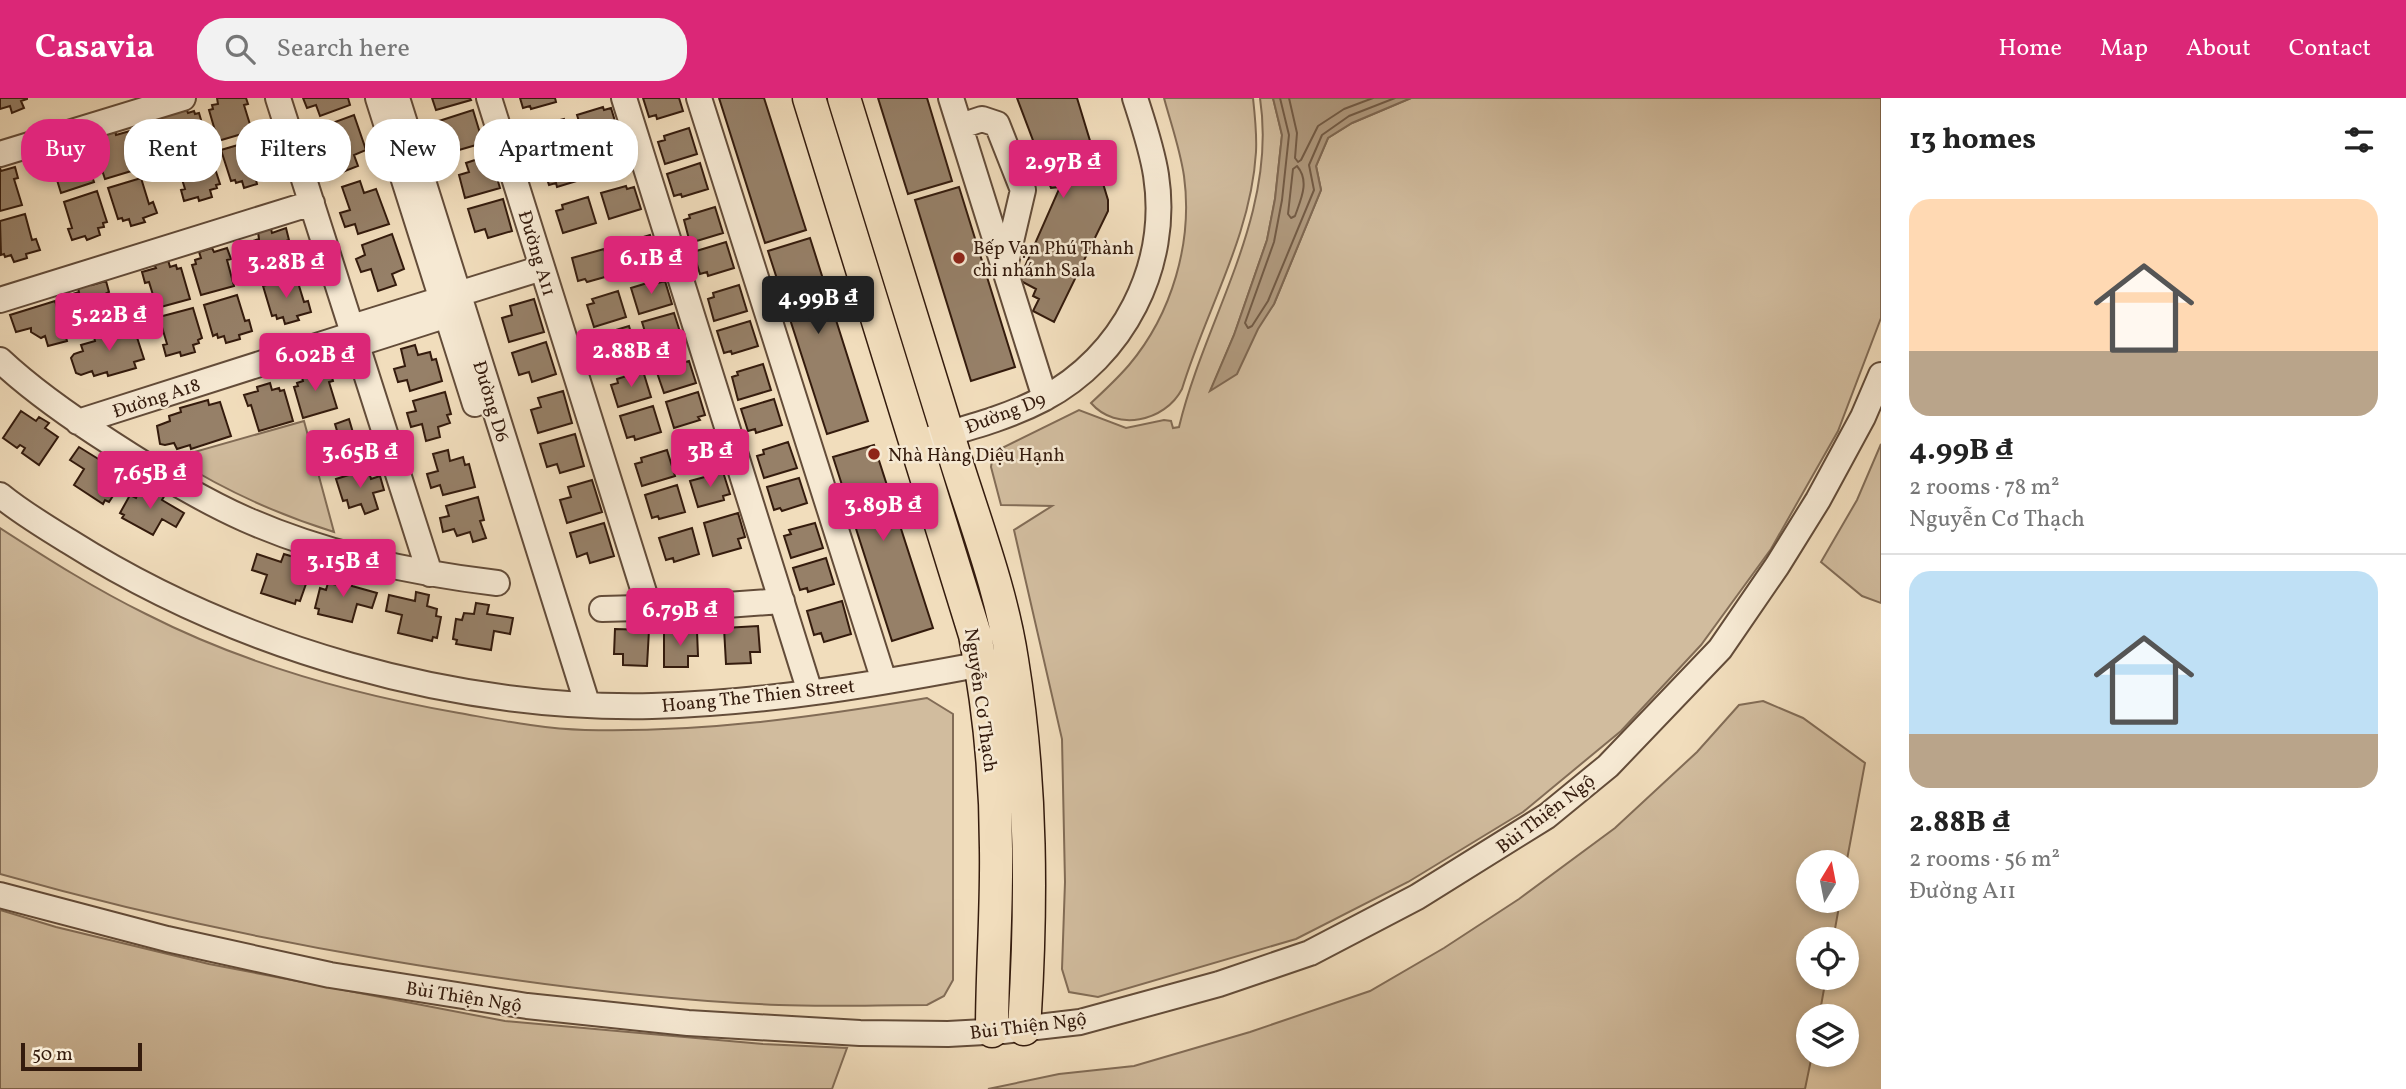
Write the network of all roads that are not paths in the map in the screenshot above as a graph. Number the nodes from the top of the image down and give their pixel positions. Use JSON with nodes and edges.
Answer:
{"nodes":[{"id":1,"x":183,"y":98,"type":"edge"},
{"id":2,"x":278,"y":98,"type":"edge"},
{"id":3,"x":378,"y":98,"type":"edge"},
{"id":4,"x":397,"y":98,"type":"edge"},
{"id":5,"x":489,"y":98,"type":"edge"},
{"id":6,"x":624,"y":98,"type":"edge"},
{"id":7,"x":699,"y":98,"type":"edge"},
{"id":8,"x":809,"y":98,"type":"edge"},
{"id":9,"x":844,"y":98,"type":"edge"},
{"id":10,"x":951,"y":98,"type":"edge"},
{"id":11,"x":1135,"y":98,"type":"edge"},
{"id":12,"x":130,"y":106,"type":"edge"},
{"id":13,"x":961,"y":126,"type":"junction"},
{"id":14,"x":0,"y":154,"type":"edge"},
{"id":15,"x":312,"y":203,"type":"junction"},
{"id":16,"x":1005,"y":268,"type":"junction"},
{"id":17,"x":545,"y":276,"type":"junction"},
{"id":18,"x":0,"y":300,"type":"edge"},
{"id":19,"x":453,"y":305,"type":"junction"},
{"id":20,"x":354,"y":335,"type":"junction"},
{"id":21,"x":0,"y":360,"type":"edge"},
{"id":22,"x":1881,"y":375,"type":"edge"},
{"id":23,"x":1045,"y":398,"type":"junction"},
{"id":24,"x":78,"y":422,"type":"junction"},
{"id":25,"x":948,"y":433,"type":"junction"},
{"id":26,"x":916,"y":443,"type":"junction"},
{"id":27,"x":0,"y":495,"type":"edge"},
{"id":28,"x":430,"y":574,"type":"junction"},
{"id":29,"x":497,"y":583,"type":"dead end"},
{"id":30,"x":782,"y":601,"type":"junction"},
{"id":31,"x":602,"y":608,"type":"dead end"},
{"id":32,"x":649,"y":608,"type":"junction"},
{"id":33,"x":1012,"y":658,"type":"junction"},
{"id":34,"x":981,"y":664,"type":"junction"},
{"id":35,"x":884,"y":681,"type":"junction"},
{"id":36,"x":810,"y":692,"type":"junction"},
{"id":37,"x":578,"y":703,"type":"junction"},
{"id":38,"x":0,"y":895,"type":"edge"},
{"id":39,"x":1024,"y":1029,"type":"junction"},
{"id":40,"x":992,"y":1031,"type":"junction"}],
"edges":[{"from":1,"to":12,"type":"street"},
{"from":2,"to":15,"type":"street"},
{"from":3,"to":19,"type":"street","name":"Đường D6"},
{"from":4,"to":19,"type":"street","name":"Đường D6"},
{"from":5,"to":17,"type":"street","name":"Đường A11"},
{"from":6,"to":30,"type":"street"},
{"from":7,"to":35,"type":"street"},
{"from":8,"to":26,"type":"main road","name":"Nguyễn Cơ Thạch"},
{"from":9,"to":25,"type":"main road","name":"Nguyễn Cơ Thạch"},
{"from":10,"to":13,"type":"street"},
{"from":11,"to":23,"type":"street","name":"Đường D9"},
{"from":12,"to":14,"type":"street"},
{"from":13,"to":16,"type":"street"},
{"from":13,"to":16,"type":"street"},
{"from":15,"to":18,"type":"street"},
{"from":15,"to":20,"type":"street"},
{"from":16,"to":23,"type":"street"},
{"from":17,"to":19,"type":"street","name":"Đường A18"},
{"from":17,"to":32,"type":"street","name":"Đường A11"},
{"from":19,"to":20,"type":"street","name":"Đường A18"},
{"from":19,"to":37,"type":"street","name":"Đường D6"},
{"from":20,"to":24,"type":"street","name":"Đường A18"},
{"from":20,"to":28,"type":"street"},
{"from":21,"to":24,"type":"street"},
{"from":22,"to":39,"type":"street","name":"Bùi Thiện Ngộ"},
{"from":23,"to":25,"type":"street","name":"Đường D9"},
{"from":24,"to":28,"type":"street"},
{"from":25,"to":26,"type":"street","name":"Đường D9"},
{"from":25,"to":33,"type":"main road","name":"Nguyễn Cơ Thạch"},
{"from":26,"to":34,"type":"main road","name":"Nguyễn Cơ Thạch"},
{"from":27,"to":37,"type":"street","name":"Hoang The Thien Street"},
{"from":28,"to":29,"type":"street"},
{"from":30,"to":32,"type":"street"},
{"from":30,"to":36,"type":"street"},
{"from":31,"to":32,"type":"street"},
{"from":33,"to":34,"type":"street","name":"Hoang The Thien Street"},
{"from":33,"to":39,"type":"main road","name":"Nguyễn Cơ Thạch"},
{"from":34,"to":35,"type":"street","name":"Hoang The Thien Street"},
{"from":34,"to":40,"type":"main road","name":"Nguyễn Cơ Thạch"},
{"from":35,"to":36,"type":"street","name":"Hoang The Thien Street"},
{"from":36,"to":37,"type":"street","name":"Hoang The Thien Street"},
{"from":38,"to":40,"type":"street","name":"Bùi Thiện Ngộ"},
{"from":39,"to":40,"type":"street","name":"Bùi Thiện Ngộ"}]}
